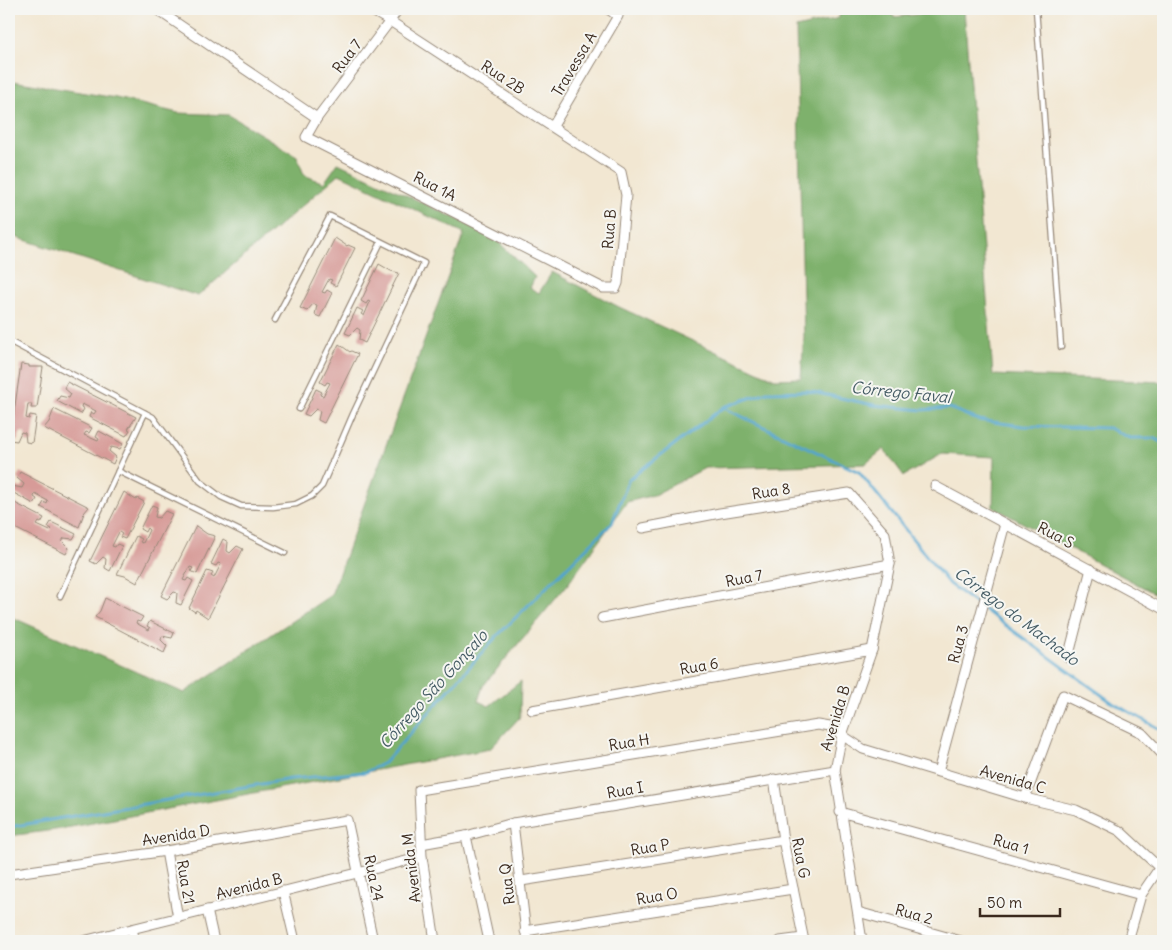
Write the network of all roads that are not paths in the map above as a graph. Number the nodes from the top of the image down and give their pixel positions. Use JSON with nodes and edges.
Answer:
{"nodes":[{"id":1,"x":156,"y":9,"type":"edge"},
{"id":2,"x":369,"y":9,"type":"edge"},
{"id":3,"x":398,"y":9,"type":"edge"},
{"id":4,"x":608,"y":9,"type":"edge"},
{"id":5,"x":1036,"y":9,"type":"edge"},
{"id":6,"x":390,"y":21,"type":"junction"},
{"id":7,"x":317,"y":118,"type":"junction"},
{"id":8,"x":554,"y":126,"type":"junction"},
{"id":9,"x":306,"y":137,"type":"joint"},
{"id":10,"x":621,"y":172,"type":"joint"},
{"id":11,"x":382,"y":242,"type":"junction"},
{"id":12,"x":616,"y":288,"type":"joint"},
{"id":13,"x":275,"y":320,"type":"dead end"},
{"id":14,"x":9,"y":341,"type":"edge"},
{"id":15,"x":1061,"y":347,"type":"dead end"},
{"id":16,"x":299,"y":409,"type":"dead end"},
{"id":17,"x":146,"y":412,"type":"junction"},
{"id":18,"x":118,"y":471,"type":"junction"},
{"id":19,"x":935,"y":486,"type":"dead end"},
{"id":20,"x":1005,"y":524,"type":"junction"},
{"id":21,"x":643,"y":528,"type":"dead end"},
{"id":22,"x":885,"y":534,"type":"joint"},
{"id":23,"x":285,"y":553,"type":"dead end"},
{"id":24,"x":890,"y":564,"type":"junction"},
{"id":25,"x":1091,"y":569,"type":"junction"},
{"id":26,"x":60,"y":596,"type":"dead end"},
{"id":27,"x":1163,"y":609,"type":"edge"},
{"id":28,"x":602,"y":618,"type":"dead end"},
{"id":29,"x":872,"y":650,"type":"junction"},
{"id":30,"x":1068,"y":658,"type":"dead end"},
{"id":31,"x":532,"y":710,"type":"dead end"},
{"id":32,"x":842,"y":735,"type":"junction"},
{"id":33,"x":1163,"y":756,"type":"edge"},
{"id":34,"x":834,"y":770,"type":"junction"},
{"id":35,"x":938,"y":772,"type":"junction"},
{"id":36,"x":774,"y":779,"type":"junction"},
{"id":37,"x":419,"y":790,"type":"joint"},
{"id":38,"x":1025,"y":798,"type":"junction"},
{"id":39,"x":840,"y":812,"type":"junction"},
{"id":40,"x":347,"y":820,"type":"joint"},
{"id":41,"x":513,"y":823,"type":"junction"},
{"id":42,"x":466,"y":836,"type":"junction"},
{"id":43,"x":783,"y":840,"type":"junction"},
{"id":44,"x":421,"y":844,"type":"junction"},
{"id":45,"x":166,"y":851,"type":"junction"},
{"id":46,"x":422,"y":857,"type":"junction"},
{"id":47,"x":1162,"y":869,"type":"edge"},
{"id":48,"x":359,"y":873,"type":"junction"},
{"id":49,"x":9,"y":874,"type":"edge"},
{"id":50,"x":521,"y":881,"type":"junction"},
{"id":51,"x":793,"y":889,"type":"junction"},
{"id":52,"x":284,"y":892,"type":"junction"},
{"id":53,"x":1141,"y":895,"type":"junction"},
{"id":54,"x":207,"y":910,"type":"junction"},
{"id":55,"x":858,"y":912,"type":"junction"},
{"id":56,"x":178,"y":918,"type":"junction"},
{"id":57,"x":132,"y":929,"type":"junction"},
{"id":58,"x":525,"y":930,"type":"junction"},
{"id":59,"x":803,"y":939,"type":"edge"},
{"id":60,"x":83,"y":941,"type":"edge"},
{"id":61,"x":135,"y":941,"type":"edge"},
{"id":62,"x":214,"y":941,"type":"edge"},
{"id":63,"x":295,"y":941,"type":"edge"},
{"id":64,"x":373,"y":941,"type":"edge"},
{"id":65,"x":435,"y":941,"type":"edge"},
{"id":66,"x":489,"y":941,"type":"edge"},
{"id":67,"x":527,"y":941,"type":"edge"},
{"id":68,"x":780,"y":941,"type":"edge"},
{"id":69,"x":862,"y":941,"type":"edge"},
{"id":70,"x":961,"y":941,"type":"edge"},
{"id":71,"x":1128,"y":941,"type":"edge"}],
"edges":[{"from":1,"to":7,"type":"street"},
{"from":2,"to":6,"type":"street","name":"Rua 2B"},
{"from":3,"to":6,"type":"street","name":"Rua 7"},
{"from":4,"to":8,"type":"street","name":"Travessa A"},
{"from":5,"to":15,"type":"lane"},
{"from":6,"to":7,"type":"street","name":"Rua 7"},
{"from":6,"to":8,"type":"street","name":"Rua 2B"},
{"from":7,"to":9,"type":"street","name":"Rua 7"},
{"from":8,"to":10,"type":"street","name":"Rua 2B"},
{"from":9,"to":12,"type":"street","name":"Rua 1A"},
{"from":10,"to":12,"type":"street","name":"Rua B"},
{"from":11,"to":13,"type":"lane"},
{"from":11,"to":16,"type":"lane"},
{"from":11,"to":17,"type":"lane"},
{"from":14,"to":17,"type":"lane"},
{"from":17,"to":18,"type":"lane"},
{"from":18,"to":23,"type":"lane"},
{"from":18,"to":26,"type":"lane"},
{"from":19,"to":20,"type":"street","name":"Rua S"},
{"from":20,"to":25,"type":"street","name":"Rua S"},
{"from":20,"to":35,"type":"street","name":"Rua 3"},
{"from":21,"to":22,"type":"street","name":"Rua 8"},
{"from":22,"to":24,"type":"street","name":"Avenida B"},
{"from":24,"to":28,"type":"street","name":"Rua 7"},
{"from":24,"to":29,"type":"street","name":"Avenida B"},
{"from":25,"to":27,"type":"street","name":"Rua S"},
{"from":25,"to":30,"type":"street"},
{"from":29,"to":31,"type":"street","name":"Rua 6"},
{"from":29,"to":32,"type":"street","name":"Avenida B"},
{"from":32,"to":34,"type":"street","name":"Avenida B"},
{"from":32,"to":35,"type":"street","name":"Avenida C"},
{"from":32,"to":37,"type":"street","name":"Rua H"},
{"from":33,"to":38,"type":"street"},
{"from":34,"to":36,"type":"street","name":"Rua I"},
{"from":34,"to":39,"type":"street","name":"Avenida B"},
{"from":35,"to":38,"type":"street","name":"Avenida C"},
{"from":36,"to":41,"type":"street","name":"Rua I"},
{"from":36,"to":43,"type":"street","name":"Rua G"},
{"from":37,"to":44,"type":"street","name":"Avenida M"},
{"from":38,"to":47,"type":"street","name":"Avenida C"},
{"from":39,"to":53,"type":"street","name":"Rua 1"},
{"from":39,"to":55,"type":"street","name":"Avenida B"},
{"from":40,"to":45,"type":"street","name":"Avenida D"},
{"from":40,"to":48,"type":"street","name":"Rua 24"},
{"from":41,"to":42,"type":"street","name":"Rua I"},
{"from":41,"to":50,"type":"street","name":"Rua Q"},
{"from":42,"to":44,"type":"street","name":"Rua I"},
{"from":42,"to":66,"type":"street"},
{"from":43,"to":50,"type":"street","name":"Rua P"},
{"from":43,"to":51,"type":"street","name":"Rua G"},
{"from":44,"to":46,"type":"street","name":"Avenida M"},
{"from":45,"to":49,"type":"street","name":"Avenida D"},
{"from":45,"to":56,"type":"street","name":"Rua 21"},
{"from":46,"to":48,"type":"street","name":"Avenida B"},
{"from":46,"to":65,"type":"street","name":"Avenida M"},
{"from":47,"to":53,"type":"street"},
{"from":48,"to":52,"type":"street","name":"Avenida B"},
{"from":48,"to":64,"type":"street","name":"Rua 24"},
{"from":50,"to":58,"type":"street","name":"Rua Q"},
{"from":51,"to":58,"type":"street","name":"Rua O"},
{"from":51,"to":59,"type":"street","name":"Rua G"},
{"from":52,"to":54,"type":"street","name":"Avenida B"},
{"from":52,"to":63,"type":"street"},
{"from":53,"to":71,"type":"street"},
{"from":54,"to":56,"type":"street","name":"Avenida B"},
{"from":54,"to":62,"type":"street"},
{"from":55,"to":69,"type":"street","name":"Avenida B"},
{"from":55,"to":70,"type":"street","name":"Rua 2"},
{"from":56,"to":57,"type":"street","name":"Avenida B"},
{"from":57,"to":60,"type":"street","name":"Avenida B"},
{"from":57,"to":61,"type":"street"},
{"from":58,"to":67,"type":"street","name":"Rua Q"},
{"from":59,"to":68,"type":"street"}]}
